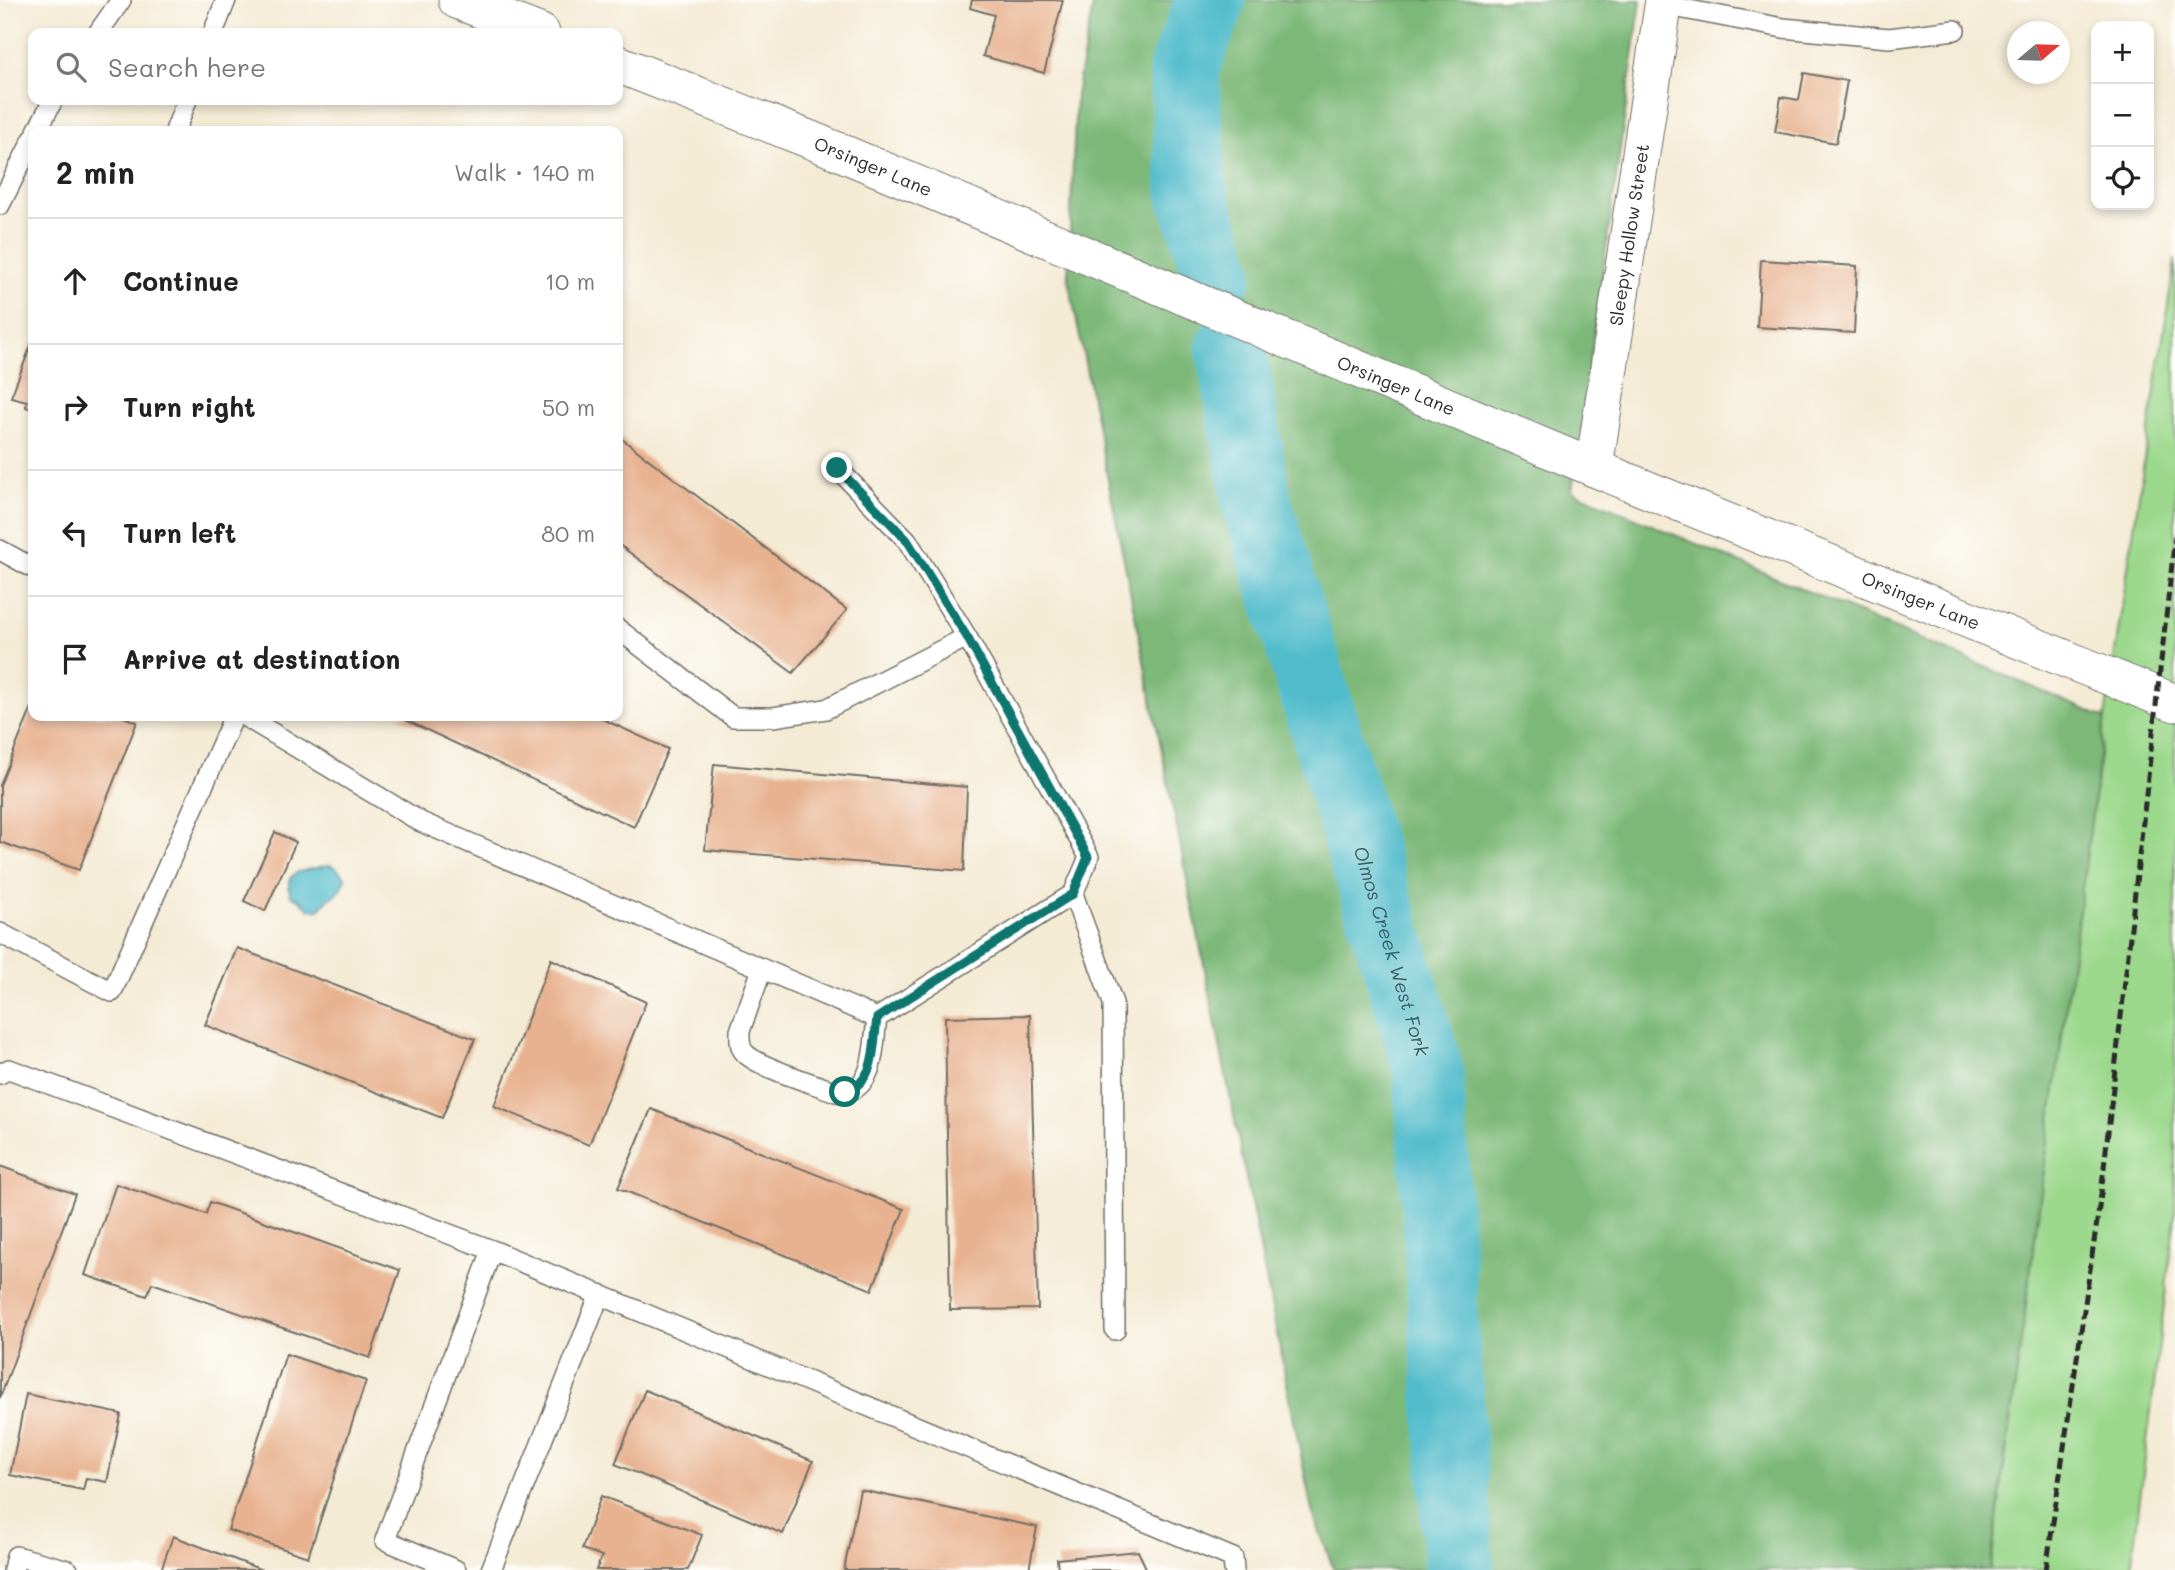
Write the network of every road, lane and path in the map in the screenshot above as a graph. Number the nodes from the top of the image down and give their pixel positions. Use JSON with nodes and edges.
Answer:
{"nodes":[{"id":1,"x":121,"y":0,"type":"edge"},
{"id":2,"x":226,"y":0,"type":"edge"},
{"id":3,"x":457,"y":0,"type":"edge"},
{"id":4,"x":1663,"y":3,"type":"edge"},
{"id":5,"x":101,"y":28,"type":"edge"},
{"id":6,"x":215,"y":28,"type":"edge"},
{"id":7,"x":528,"y":28,"type":"edge"},
{"id":8,"x":1955,"y":30,"type":"dead end"},
{"id":9,"x":623,"y":66,"type":"edge"},
{"id":10,"x":50,"y":105,"type":"edge"},
{"id":11,"x":185,"y":105,"type":"edge"},
{"id":12,"x":40,"y":126,"type":"edge"},
{"id":13,"x":177,"y":126,"type":"edge"},
{"id":14,"x":28,"y":149,"type":"edge"},
{"id":15,"x":0,"y":205,"type":"edge"},
{"id":16,"x":837,"y":468,"type":"dead end"},
{"id":17,"x":1594,"y":468,"type":"junction"},
{"id":18,"x":0,"y":550,"type":"edge"},
{"id":19,"x":28,"y":565,"type":"edge"},
{"id":20,"x":623,"y":633,"type":"edge"},
{"id":21,"x":967,"y":637,"type":"junction"},
{"id":22,"x":2175,"y":703,"type":"edge"},
{"id":23,"x":232,"y":721,"type":"edge"},
{"id":24,"x":252,"y":721,"type":"edge"},
{"id":25,"x":1073,"y":894,"type":"junction"},
{"id":26,"x":0,"y":933,"type":"edge"},
{"id":27,"x":762,"y":969,"type":"junction"},
{"id":28,"x":877,"y":1018,"type":"junction"},
{"id":29,"x":0,"y":1074,"type":"edge"},
{"id":30,"x":492,"y":1250,"type":"junction"},
{"id":31,"x":600,"y":1294,"type":"junction"},
{"id":32,"x":1115,"y":1330,"type":"dead end"},
{"id":33,"x":13,"y":1570,"type":"edge"},
{"id":34,"x":68,"y":1570,"type":"edge"},
{"id":35,"x":456,"y":1570,"type":"edge"},
{"id":36,"x":491,"y":1570,"type":"edge"},
{"id":37,"x":1234,"y":1570,"type":"edge"}],
"edges":[{"from":1,"to":5,"type":"lane"},
{"from":2,"to":6,"type":"lane"},
{"from":3,"to":7,"type":"street"},
{"from":4,"to":8,"type":"lane"},
{"from":4,"to":17,"type":"street","name":"Sleepy Hollow Street"},
{"from":9,"to":17,"type":"street","name":"Orsinger Lane"},
{"from":10,"to":12,"type":"lane"},
{"from":11,"to":13,"type":"lane"},
{"from":14,"to":15,"type":"lane"},
{"from":16,"to":21,"type":"lane"},
{"from":17,"to":22,"type":"street","name":"Orsinger Lane"},
{"from":18,"to":19,"type":"lane"},
{"from":20,"to":21,"type":"lane"},
{"from":21,"to":25,"type":"lane"},
{"from":23,"to":26,"type":"lane"},
{"from":24,"to":27,"type":"lane"},
{"from":25,"to":28,"type":"lane"},
{"from":25,"to":32,"type":"lane"},
{"from":27,"to":28,"type":"lane"},
{"from":27,"to":28,"type":"lane"},
{"from":29,"to":30,"type":"lane"},
{"from":30,"to":31,"type":"lane"},
{"from":30,"to":35,"type":"lane"},
{"from":31,"to":36,"type":"lane"},
{"from":31,"to":37,"type":"lane"},
{"from":33,"to":34,"type":"lane"}]}
